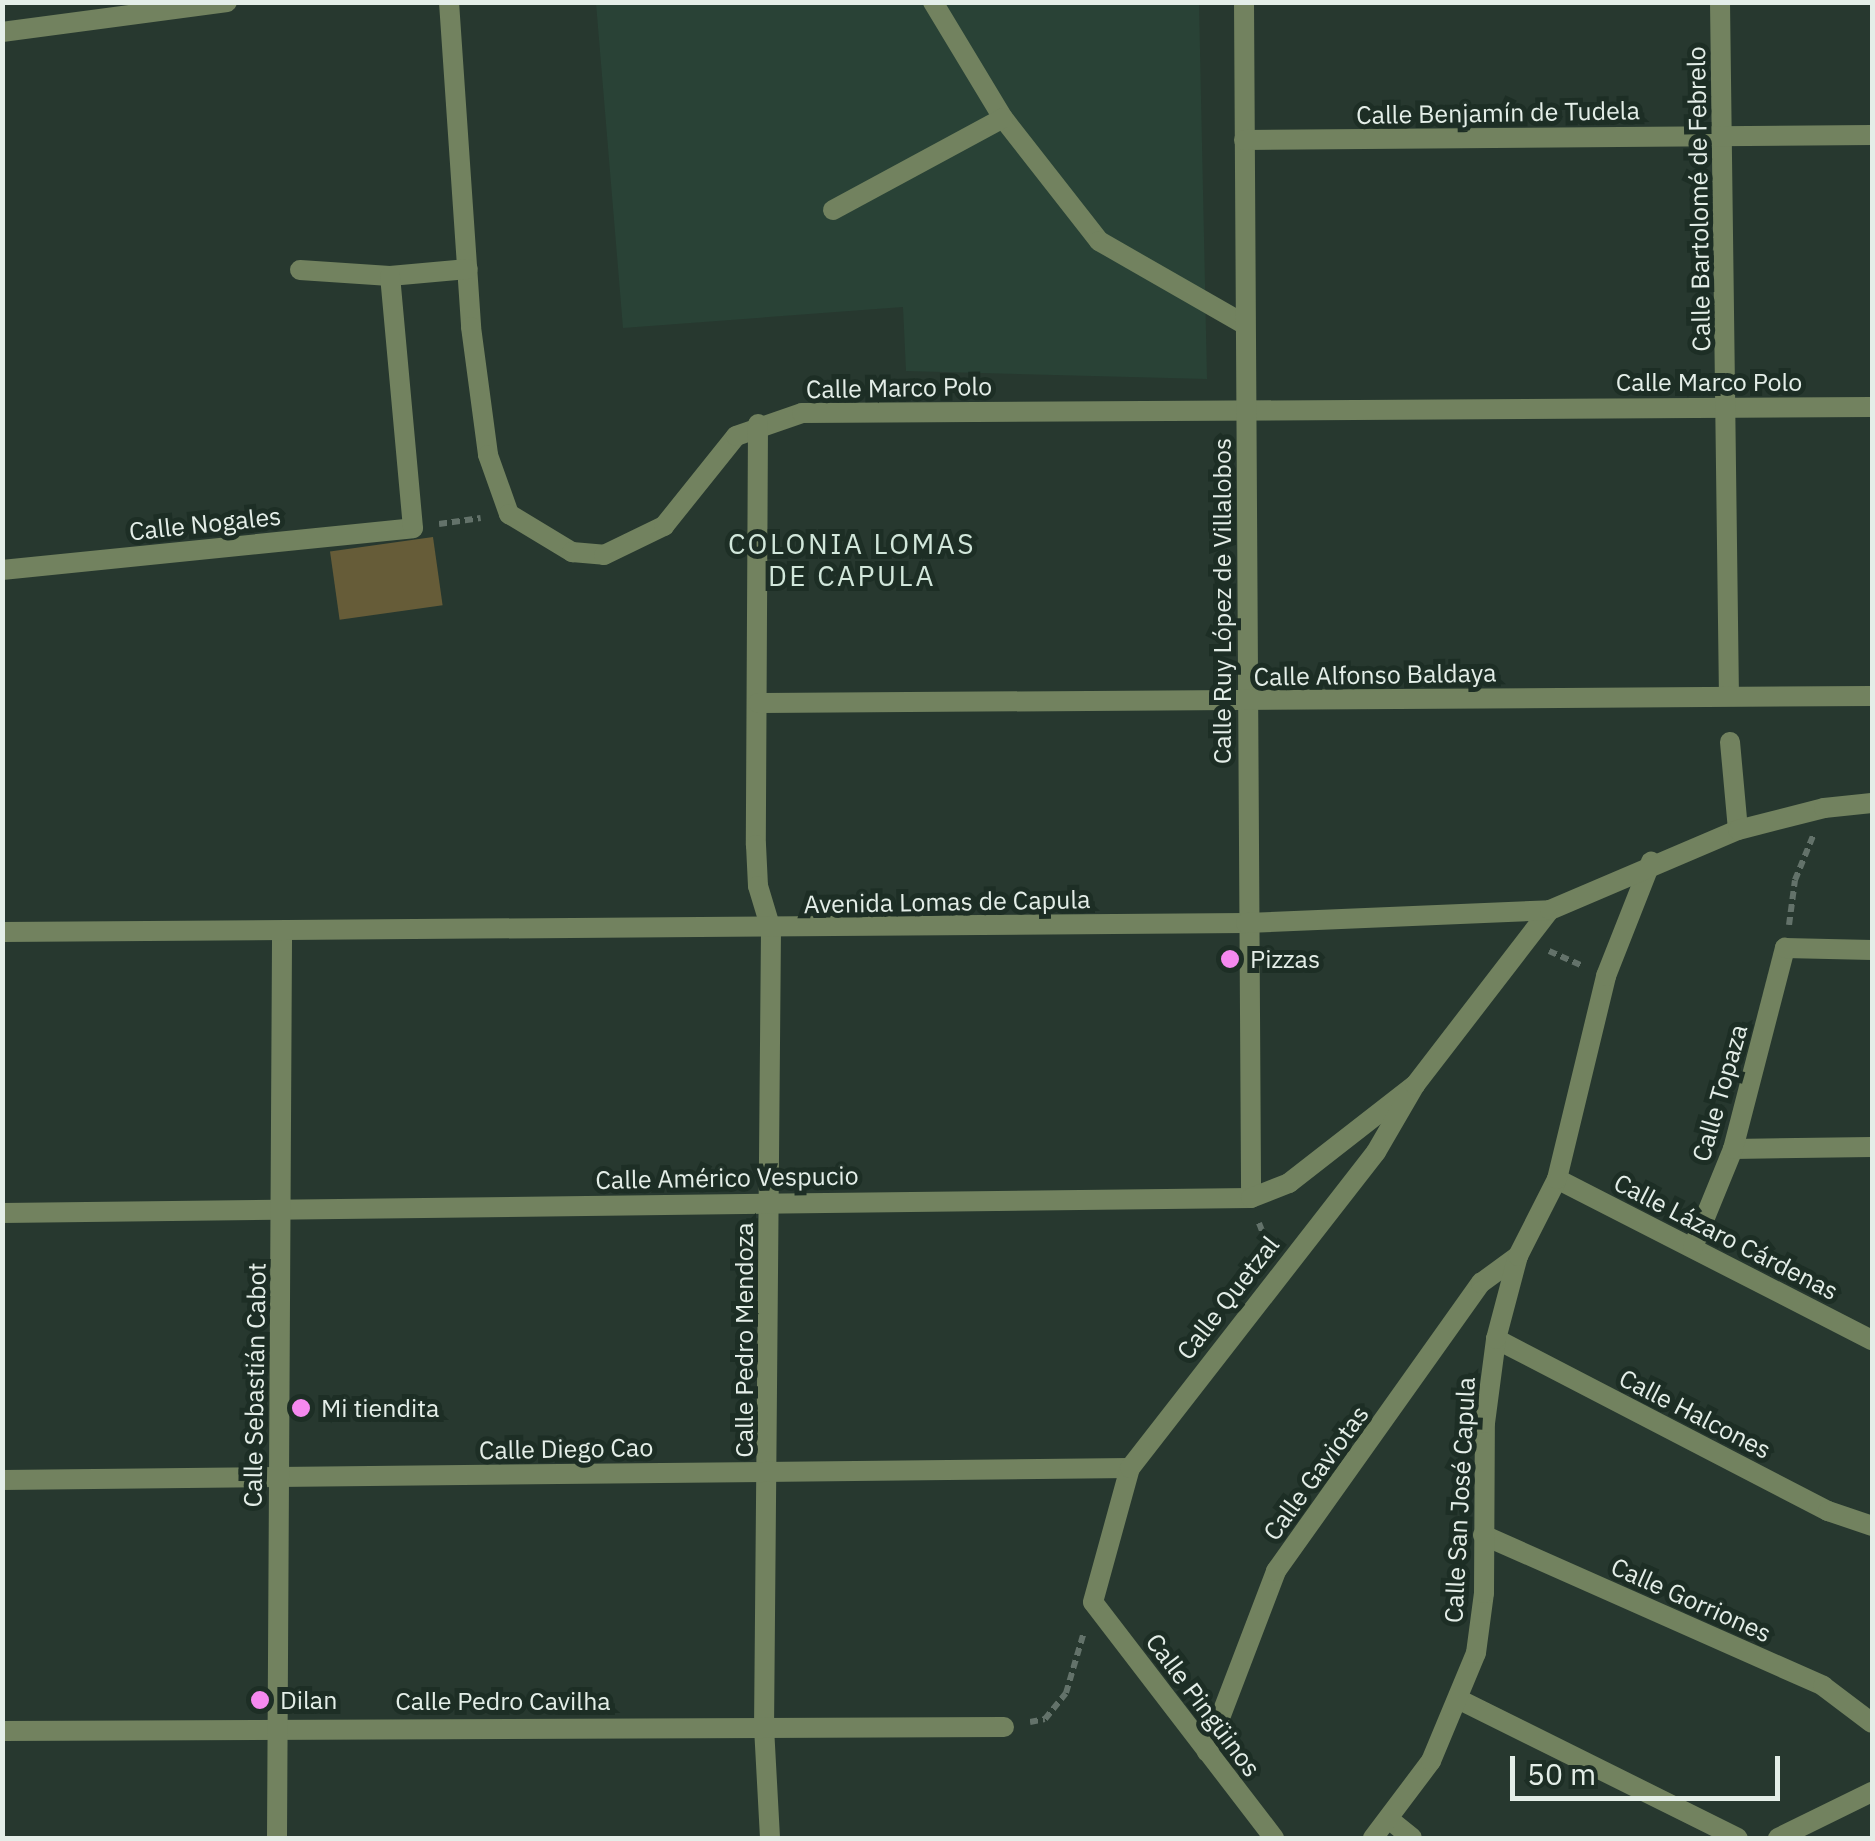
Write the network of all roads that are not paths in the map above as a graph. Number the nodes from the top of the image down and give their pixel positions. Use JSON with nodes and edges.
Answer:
{"nodes":[{"id":1,"x":227,"y":2,"type":"edge"},
{"id":2,"x":449,"y":2,"type":"edge"},
{"id":3,"x":933,"y":2,"type":"edge"},
{"id":4,"x":1244,"y":2,"type":"edge"},
{"id":5,"x":1720,"y":2,"type":"edge"},
{"id":6,"x":2,"y":32,"type":"edge"},
{"id":7,"x":1003,"y":118,"type":"junction"},
{"id":8,"x":1872,"y":135,"type":"edge"},
{"id":9,"x":1722,"y":136,"type":"junction"},
{"id":10,"x":1244,"y":140,"type":"junction"},
{"id":11,"x":833,"y":210,"type":"dead end"},
{"id":12,"x":468,"y":269,"type":"junction"},
{"id":13,"x":300,"y":270,"type":"dead end"},
{"id":14,"x":390,"y":276,"type":"junction"},
{"id":15,"x":1244,"y":324,"type":"junction"},
{"id":16,"x":1728,"y":406,"type":"junction"},
{"id":17,"x":1872,"y":406,"type":"edge"},
{"id":18,"x":1246,"y":409,"type":"junction"},
{"id":19,"x":758,"y":424,"type":"junction"},
{"id":20,"x":2,"y":570,"type":"edge"},
{"id":21,"x":1729,"y":696,"type":"junction"},
{"id":22,"x":1872,"y":696,"type":"edge"},
{"id":23,"x":1248,"y":701,"type":"junction"},
{"id":24,"x":758,"y":703,"type":"junction"},
{"id":25,"x":1730,"y":742,"type":"dead end"},
{"id":26,"x":1872,"y":803,"type":"edge"},
{"id":27,"x":1738,"y":830,"type":"junction"},
{"id":28,"x":1650,"y":862,"type":"junction"},
{"id":29,"x":1550,"y":910,"type":"junction"},
{"id":30,"x":1246,"y":923,"type":"junction"},
{"id":31,"x":771,"y":929,"type":"junction"},
{"id":32,"x":2,"y":932,"type":"edge"},
{"id":33,"x":282,"y":933,"type":"junction"},
{"id":34,"x":1872,"y":950,"type":"edge"},
{"id":35,"x":1415,"y":1085,"type":"junction"},
{"id":36,"x":1872,"y":1147,"type":"edge"},
{"id":37,"x":1733,"y":1150,"type":"junction"},
{"id":38,"x":1557,"y":1179,"type":"junction"},
{"id":39,"x":1251,"y":1198,"type":"junction"},
{"id":40,"x":770,"y":1202,"type":"junction"},
{"id":41,"x":282,"y":1210,"type":"junction"},
{"id":42,"x":2,"y":1213,"type":"edge"},
{"id":43,"x":1693,"y":1247,"type":"junction"},
{"id":44,"x":1518,"y":1256,"type":"junction"},
{"id":45,"x":1496,"y":1339,"type":"junction"},
{"id":46,"x":1872,"y":1340,"type":"edge"},
{"id":47,"x":1130,"y":1468,"type":"junction"},
{"id":48,"x":768,"y":1470,"type":"junction"},
{"id":49,"x":278,"y":1478,"type":"junction"},
{"id":50,"x":2,"y":1480,"type":"edge"},
{"id":51,"x":1872,"y":1526,"type":"edge"},
{"id":52,"x":1483,"y":1535,"type":"junction"},
{"id":53,"x":1093,"y":1602,"type":"joint"},
{"id":54,"x":1460,"y":1700,"type":"junction"},
{"id":55,"x":1872,"y":1723,"type":"edge"},
{"id":56,"x":280,"y":1725,"type":"junction"},
{"id":57,"x":764,"y":1726,"type":"junction"},
{"id":58,"x":1004,"y":1727,"type":"road end"},
{"id":59,"x":2,"y":1730,"type":"edge"},
{"id":60,"x":1206,"y":1752,"type":"junction"},
{"id":61,"x":1872,"y":1792,"type":"edge"},
{"id":62,"x":1390,"y":1820,"type":"junction"},
{"id":63,"x":278,"y":1838,"type":"edge"},
{"id":64,"x":770,"y":1838,"type":"edge"},
{"id":65,"x":1274,"y":1838,"type":"edge"},
{"id":66,"x":1373,"y":1838,"type":"edge"},
{"id":67,"x":1412,"y":1838,"type":"edge"},
{"id":68,"x":1738,"y":1838,"type":"edge"},
{"id":69,"x":1778,"y":1838,"type":"edge"}],
"edges":[{"from":1,"to":6,"type":"street"},
{"from":2,"to":12,"type":"street"},
{"from":3,"to":7,"type":"street"},
{"from":4,"to":10,"type":"street","name":"Calle Ruy López de Villalobos"},
{"from":5,"to":9,"type":"street","name":"Calle Bartolomé de Febrelo"},
{"from":7,"to":11,"type":"street"},
{"from":7,"to":15,"type":"street"},
{"from":8,"to":9,"type":"street","name":"Calle Benjamín de Tudela"},
{"from":9,"to":10,"type":"street","name":"Calle Benjamín de Tudela"},
{"from":9,"to":16,"type":"street","name":"Calle Bartolomé de Febrelo"},
{"from":10,"to":15,"type":"street","name":"Calle Ruy López de Villalobos"},
{"from":12,"to":14,"type":"street"},
{"from":12,"to":19,"type":"street","name":"Calle Marco Polo"},
{"from":13,"to":14,"type":"street"},
{"from":14,"to":20,"type":"street","name":"Calle Nogales"},
{"from":15,"to":18,"type":"street","name":"Calle Ruy López de Villalobos"},
{"from":16,"to":17,"type":"street","name":"Calle Marco Polo"},
{"from":16,"to":18,"type":"street","name":"Calle Marco Polo"},
{"from":16,"to":21,"type":"street","name":"Calle Bartolomé de Febrelo"},
{"from":18,"to":19,"type":"street","name":"Calle Marco Polo"},
{"from":18,"to":23,"type":"street","name":"Calle Ruy López de Villalobos"},
{"from":19,"to":24,"type":"street","name":"Calle Pedro Mendoza"},
{"from":21,"to":22,"type":"street","name":"Calle Alfonso Baldaya"},
{"from":21,"to":23,"type":"street","name":"Calle Alfonso Baldaya"},
{"from":23,"to":24,"type":"street","name":"Calle Alfonso Baldaya"},
{"from":23,"to":30,"type":"street","name":"Calle Ruy López de Villalobos"},
{"from":24,"to":31,"type":"street","name":"Calle Pedro Mendoza"},
{"from":25,"to":27,"type":"street"},
{"from":26,"to":27,"type":"street","name":"Avenida Lomas de Capula"},
{"from":27,"to":28,"type":"street","name":"Avenida Lomas de Capula"},
{"from":28,"to":29,"type":"street","name":"Avenida Lomas de Capula"},
{"from":28,"to":38,"type":"street","name":"Calle San José Capula"},
{"from":29,"to":30,"type":"street","name":"Avenida Lomas de Capula"},
{"from":29,"to":35,"type":"street","name":"Calle Quetzal"},
{"from":30,"to":31,"type":"street","name":"Avenida Lomas de Capula"},
{"from":30,"to":39,"type":"street","name":"Calle Ruy López de Villalobos"},
{"from":31,"to":33,"type":"street","name":"Avenida Lomas de Capula"},
{"from":31,"to":40,"type":"street","name":"Calle Pedro Mendoza"},
{"from":32,"to":33,"type":"street","name":"Avenida Lomas de Capula"},
{"from":33,"to":41,"type":"street","name":"Calle Sebastián Cabot"},
{"from":34,"to":37,"type":"street","name":"Calle Topaza"},
{"from":35,"to":39,"type":"street","name":"Calle Américo Vespucio"},
{"from":35,"to":47,"type":"street","name":"Calle Quetzal"},
{"from":36,"to":37,"type":"street"},
{"from":37,"to":43,"type":"street","name":"Calle Topaza"},
{"from":38,"to":43,"type":"street","name":"Calle Lázaro Cárdenas"},
{"from":38,"to":44,"type":"street","name":"Calle San José Capula"},
{"from":39,"to":40,"type":"street","name":"Calle Américo Vespucio"},
{"from":40,"to":41,"type":"street","name":"Calle Américo Vespucio"},
{"from":40,"to":48,"type":"street","name":"Calle Pedro Mendoza"},
{"from":41,"to":42,"type":"street","name":"Calle Américo Vespucio"},
{"from":41,"to":49,"type":"street","name":"Calle Sebastián Cabot"},
{"from":43,"to":46,"type":"street","name":"Calle Lázaro Cárdenas"},
{"from":44,"to":45,"type":"street","name":"Calle San José Capula"},
{"from":44,"to":60,"type":"street","name":"Calle Gaviotas"},
{"from":45,"to":51,"type":"street","name":"Calle Halcones"},
{"from":45,"to":52,"type":"street","name":"Calle San José Capula"},
{"from":47,"to":48,"type":"street","name":"Calle Diego Cao"},
{"from":47,"to":53,"type":"street","name":"Calle Quetzal"},
{"from":48,"to":49,"type":"street","name":"Calle Diego Cao"},
{"from":48,"to":57,"type":"street","name":"Calle Pedro Mendoza"},
{"from":49,"to":50,"type":"street","name":"Calle Diego Cao"},
{"from":49,"to":56,"type":"street","name":"Calle Sebastián Cabot"},
{"from":52,"to":54,"type":"street","name":"Calle San José Capula"},
{"from":52,"to":55,"type":"street","name":"Calle Gorriones"},
{"from":53,"to":60,"type":"street","name":"Calle Pingüinos"},
{"from":54,"to":62,"type":"street","name":"Calle San José Capula"},
{"from":54,"to":68,"type":"street"},
{"from":56,"to":57,"type":"street","name":"Calle Pedro Cavilha"},
{"from":56,"to":59,"type":"street","name":"Calle Pedro Cavilha"},
{"from":56,"to":63,"type":"street","name":"Calle Sebastián Cabot"},
{"from":57,"to":58,"type":"street","name":"Calle Pedro Cavilha"},
{"from":57,"to":64,"type":"street","name":"Calle Pedro Mendoza"},
{"from":60,"to":65,"type":"street","name":"Calle Pingüinos"},
{"from":61,"to":69,"type":"street"},
{"from":62,"to":66,"type":"street","name":"Calle San José Capula"},
{"from":62,"to":67,"type":"street"}]}
